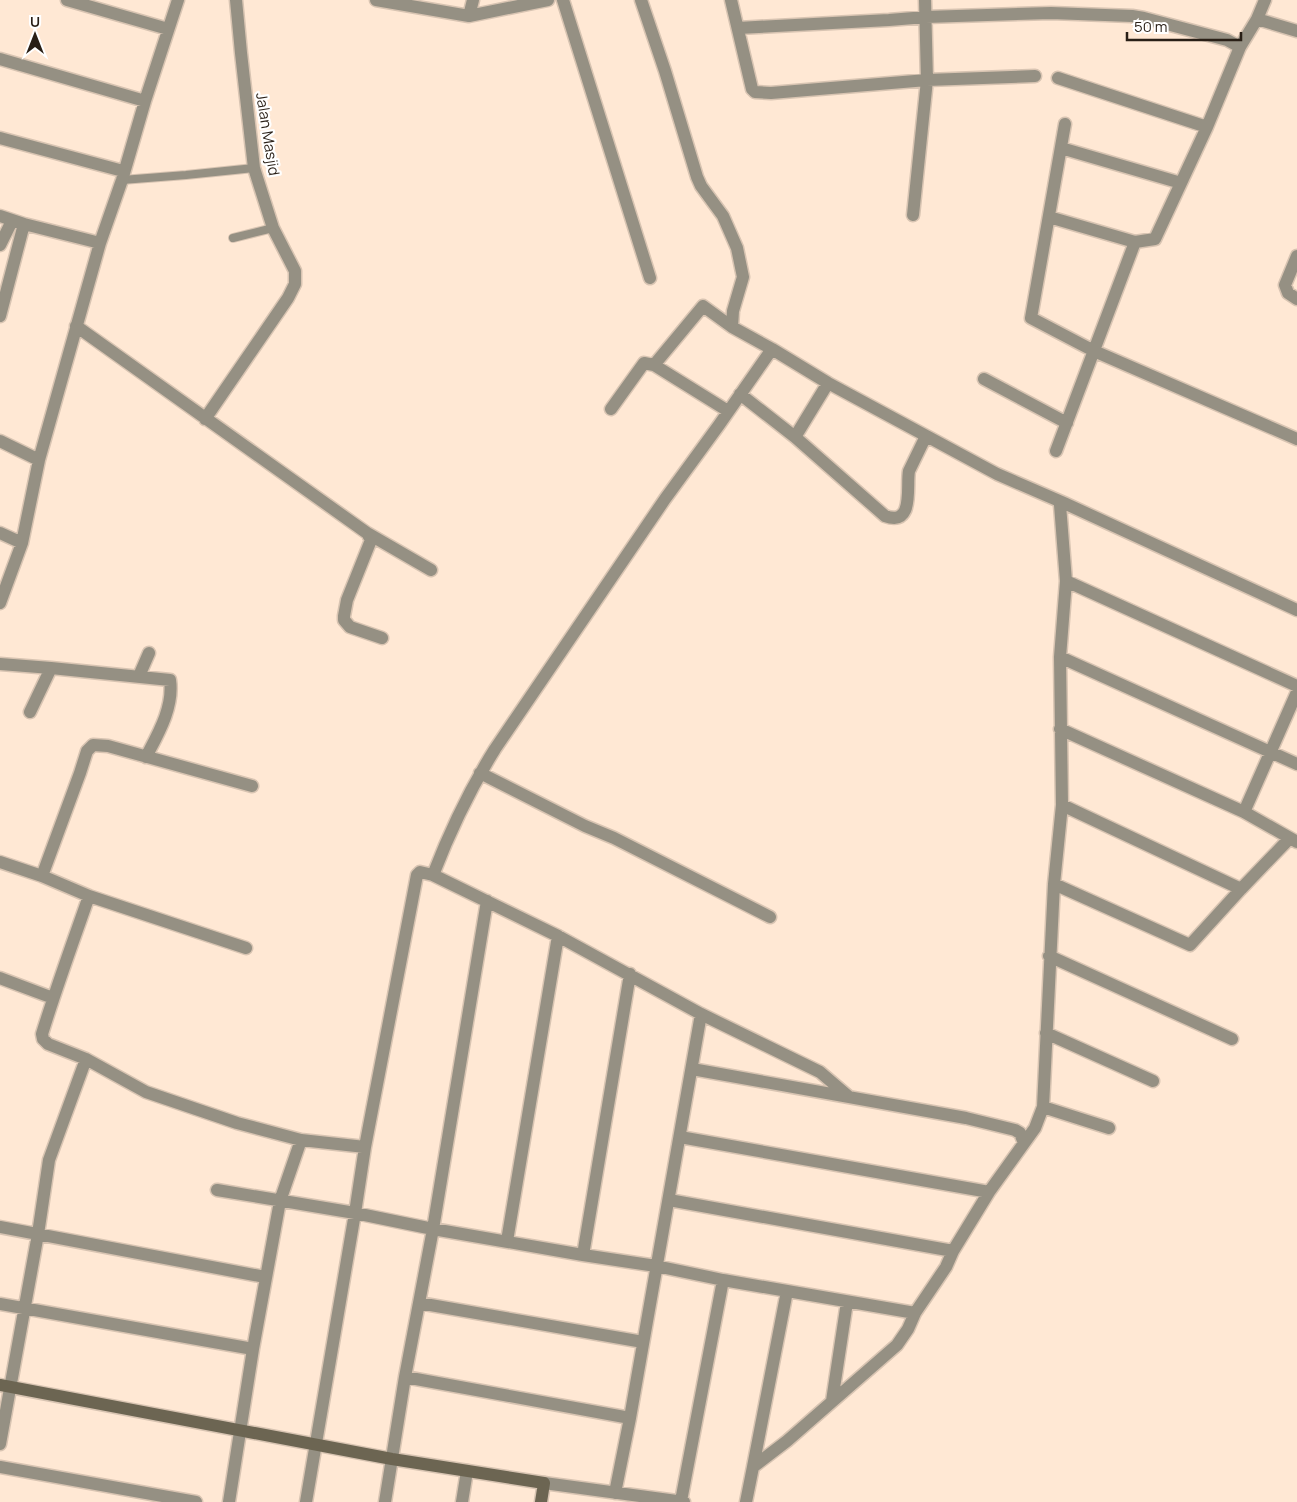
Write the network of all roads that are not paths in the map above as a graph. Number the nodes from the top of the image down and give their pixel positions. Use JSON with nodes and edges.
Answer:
{"nodes":[{"id":1,"x":67,"y":0,"type":"edge"},
{"id":2,"x":178,"y":0,"type":"edge"},
{"id":3,"x":236,"y":0,"type":"edge"},
{"id":4,"x":376,"y":0,"type":"edge"},
{"id":5,"x":473,"y":0,"type":"edge"},
{"id":6,"x":548,"y":0,"type":"edge"},
{"id":7,"x":563,"y":0,"type":"edge"},
{"id":8,"x":641,"y":0,"type":"edge"},
{"id":9,"x":731,"y":0,"type":"edge"},
{"id":10,"x":925,"y":0,"type":"edge"},
{"id":11,"x":1265,"y":0,"type":"edge"},
{"id":12,"x":468,"y":16,"type":"junction"},
{"id":13,"x":926,"y":17,"type":"junction"},
{"id":14,"x":1257,"y":19,"type":"junction"},
{"id":15,"x":738,"y":28,"type":"junction"},
{"id":16,"x":168,"y":30,"type":"junction"},
{"id":17,"x":1297,"y":31,"type":"edge"},
{"id":18,"x":1240,"y":47,"type":"junction"},
{"id":19,"x":0,"y":59,"type":"edge"},
{"id":20,"x":1035,"y":76,"type":"dead end"},
{"id":21,"x":1058,"y":78,"type":"dead end"},
{"id":22,"x":927,"y":80,"type":"junction"},
{"id":23,"x":144,"y":101,"type":"junction"},
{"id":24,"x":1066,"y":124,"type":"dead end"},
{"id":25,"x":1207,"y":127,"type":"junction"},
{"id":26,"x":0,"y":138,"type":"edge"},
{"id":27,"x":1061,"y":148,"type":"junction"},
{"id":28,"x":254,"y":168,"type":"junction"},
{"id":29,"x":122,"y":175,"type":"junction"},
{"id":30,"x":1181,"y":183,"type":"junction"},
{"id":31,"x":913,"y":215,"type":"dead end"},
{"id":32,"x":1049,"y":217,"type":"junction"},
{"id":33,"x":12,"y":220,"type":"edge"},
{"id":34,"x":273,"y":228,"type":"junction"},
{"id":35,"x":233,"y":238,"type":"dead end"},
{"id":36,"x":1135,"y":242,"type":"junction"},
{"id":37,"x":100,"y":243,"type":"junction"},
{"id":38,"x":0,"y":244,"type":"edge"},
{"id":39,"x":1297,"y":256,"type":"edge"},
{"id":40,"x":650,"y":278,"type":"dead end"},
{"id":41,"x":1292,"y":296,"type":"edge"},
{"id":42,"x":0,"y":316,"type":"edge"},
{"id":43,"x":76,"y":326,"type":"junction"},
{"id":44,"x":732,"y":327,"type":"junction"},
{"id":45,"x":772,"y":348,"type":"junction"},
{"id":46,"x":1094,"y":350,"type":"junction"},
{"id":47,"x":654,"y":365,"type":"junction"},
{"id":48,"x":984,"y":380,"type":"dead end"},
{"id":49,"x":828,"y":384,"type":"junction"},
{"id":50,"x":740,"y":394,"type":"junction"},
{"id":51,"x":611,"y":409,"type":"dead end"},
{"id":52,"x":728,"y":411,"type":"junction"},
{"id":53,"x":205,"y":419,"type":"junction"},
{"id":54,"x":1067,"y":423,"type":"junction"},
{"id":55,"x":926,"y":436,"type":"junction"},
{"id":56,"x":795,"y":438,"type":"junction"},
{"id":57,"x":1297,"y":439,"type":"edge"},
{"id":58,"x":0,"y":441,"type":"edge"},
{"id":59,"x":1056,"y":451,"type":"dead end"},
{"id":60,"x":39,"y":460,"type":"junction"},
{"id":61,"x":1064,"y":502,"type":"junction"},
{"id":62,"x":0,"y":533,"type":"edge"},
{"id":63,"x":367,"y":534,"type":"junction"},
{"id":64,"x":22,"y":542,"type":"junction"},
{"id":65,"x":431,"y":570,"type":"dead end"},
{"id":66,"x":1066,"y":581,"type":"junction"},
{"id":67,"x":0,"y":602,"type":"edge"},
{"id":68,"x":1297,"y":610,"type":"edge"},
{"id":69,"x":382,"y":638,"type":"dead end"},
{"id":70,"x":149,"y":652,"type":"dead end"},
{"id":71,"x":1060,"y":657,"type":"junction"},
{"id":72,"x":0,"y":664,"type":"edge"},
{"id":73,"x":52,"y":668,"type":"junction"},
{"id":74,"x":140,"y":676,"type":"junction"},
{"id":75,"x":1297,"y":686,"type":"edge"},
{"id":76,"x":1297,"y":692,"type":"edge"},
{"id":77,"x":30,"y":712,"type":"dead end"},
{"id":78,"x":1060,"y":729,"type":"junction"},
{"id":79,"x":1271,"y":752,"type":"junction"},
{"id":80,"x":146,"y":756,"type":"junction"},
{"id":81,"x":1297,"y":764,"type":"edge"},
{"id":82,"x":480,"y":773,"type":"junction"},
{"id":83,"x":252,"y":786,"type":"dead end"},
{"id":84,"x":1062,"y":805,"type":"junction"},
{"id":85,"x":1244,"y":812,"type":"junction"},
{"id":86,"x":1293,"y":840,"type":"edge"},
{"id":87,"x":0,"y":862,"type":"edge"},
{"id":88,"x":433,"y":875,"type":"junction"},
{"id":89,"x":42,"y":876,"type":"junction"},
{"id":90,"x":1054,"y":884,"type":"junction"},
{"id":91,"x":1241,"y":889,"type":"junction"},
{"id":92,"x":89,"y":896,"type":"junction"},
{"id":93,"x":487,"y":901,"type":"junction"},
{"id":94,"x":770,"y":917,"type":"dead end"},
{"id":95,"x":558,"y":936,"type":"junction"},
{"id":96,"x":246,"y":948,"type":"dead end"},
{"id":97,"x":1049,"y":956,"type":"junction"},
{"id":98,"x":630,"y":974,"type":"junction"},
{"id":99,"x":0,"y":978,"type":"edge"},
{"id":100,"x":53,"y":998,"type":"junction"},
{"id":101,"x":701,"y":1014,"type":"junction"},
{"id":102,"x":1046,"y":1033,"type":"junction"},
{"id":103,"x":1232,"y":1039,"type":"dead end"},
{"id":104,"x":86,"y":1059,"type":"junction"},
{"id":105,"x":692,"y":1069,"type":"junction"},
{"id":106,"x":1153,"y":1081,"type":"dead end"},
{"id":107,"x":848,"y":1096,"type":"junction"},
{"id":108,"x":1043,"y":1106,"type":"junction"},
{"id":109,"x":1109,"y":1128,"type":"dead end"},
{"id":110,"x":680,"y":1137,"type":"junction"},
{"id":111,"x":301,"y":1140,"type":"junction"},
{"id":112,"x":1024,"y":1143,"type":"junction"},
{"id":113,"x":365,"y":1147,"type":"junction"},
{"id":114,"x":217,"y":1190,"type":"dead end"},
{"id":115,"x":988,"y":1192,"type":"junction"},
{"id":116,"x":280,"y":1200,"type":"junction"},
{"id":117,"x":669,"y":1200,"type":"junction"},
{"id":118,"x":355,"y":1213,"type":"junction"},
{"id":119,"x":0,"y":1227,"type":"edge"},
{"id":120,"x":433,"y":1229,"type":"junction"},
{"id":121,"x":38,"y":1234,"type":"junction"},
{"id":122,"x":507,"y":1241,"type":"junction"},
{"id":123,"x":953,"y":1251,"type":"junction"},
{"id":124,"x":583,"y":1255,"type":"junction"},
{"id":125,"x":656,"y":1266,"type":"junction"},
{"id":126,"x":265,"y":1277,"type":"junction"},
{"id":127,"x":724,"y":1280,"type":"junction"},
{"id":128,"x":787,"y":1291,"type":"junction"},
{"id":129,"x":847,"y":1302,"type":"junction"},
{"id":130,"x":419,"y":1303,"type":"junction"},
{"id":131,"x":0,"y":1304,"type":"edge"},
{"id":132,"x":25,"y":1308,"type":"junction"},
{"id":133,"x":915,"y":1313,"type":"junction"},
{"id":134,"x":643,"y":1342,"type":"junction"},
{"id":135,"x":252,"y":1349,"type":"junction"},
{"id":136,"x":405,"y":1377,"type":"junction"},
{"id":137,"x":5,"y":1386,"type":"edge"},
{"id":138,"x":832,"y":1401,"type":"junction"},
{"id":139,"x":630,"y":1418,"type":"junction"},
{"id":140,"x":240,"y":1430,"type":"junction"},
{"id":141,"x":0,"y":1444,"type":"edge"},
{"id":142,"x":315,"y":1444,"type":"junction"},
{"id":143,"x":392,"y":1459,"type":"junction"},
{"id":144,"x":0,"y":1467,"type":"edge"},
{"id":145,"x":753,"y":1467,"type":"junction"},
{"id":146,"x":466,"y":1471,"type":"junction"},
{"id":147,"x":544,"y":1483,"type":"junction"},
{"id":148,"x":615,"y":1493,"type":"junction"},
{"id":149,"x":196,"y":1502,"type":"edge"},
{"id":150,"x":229,"y":1502,"type":"edge"},
{"id":151,"x":306,"y":1502,"type":"edge"},
{"id":152,"x":385,"y":1502,"type":"edge"},
{"id":153,"x":462,"y":1502,"type":"edge"},
{"id":154,"x":541,"y":1502,"type":"edge"},
{"id":155,"x":682,"y":1502,"type":"edge"},
{"id":156,"x":746,"y":1502,"type":"edge"}],
"edges":[{"from":1,"to":16,"type":"street"},
{"from":2,"to":16,"type":"street"},
{"from":3,"to":28,"type":"street","name":"Jalan Masjid"},
{"from":4,"to":12,"type":"street"},
{"from":5,"to":12,"type":"street"},
{"from":6,"to":12,"type":"street"},
{"from":7,"to":40,"type":"street"},
{"from":8,"to":44,"type":"street"},
{"from":9,"to":15,"type":"street"},
{"from":10,"to":13,"type":"street"},
{"from":11,"to":14,"type":"street"},
{"from":13,"to":15,"type":"street"},
{"from":13,"to":18,"type":"street"},
{"from":13,"to":22,"type":"street"},
{"from":14,"to":17,"type":"street"},
{"from":14,"to":18,"type":"street"},
{"from":15,"to":22,"type":"street"},
{"from":16,"to":23,"type":"street"},
{"from":18,"to":25,"type":"street"},
{"from":19,"to":23,"type":"street"},
{"from":20,"to":22,"type":"street"},
{"from":21,"to":25,"type":"street"},
{"from":22,"to":31,"type":"street"},
{"from":23,"to":29,"type":"street"},
{"from":24,"to":27,"type":"street"},
{"from":25,"to":30,"type":"street"},
{"from":26,"to":29,"type":"street"},
{"from":27,"to":30,"type":"street"},
{"from":27,"to":32,"type":"street"},
{"from":28,"to":29,"type":"lane"},
{"from":28,"to":34,"type":"street","name":"Jalan Masjid"},
{"from":29,"to":37,"type":"street"},
{"from":30,"to":36,"type":"street"},
{"from":32,"to":36,"type":"street"},
{"from":32,"to":46,"type":"street"},
{"from":33,"to":37,"type":"street"},
{"from":33,"to":38,"type":"street"},
{"from":33,"to":42,"type":"street"},
{"from":34,"to":35,"type":"lane"},
{"from":34,"to":53,"type":"street","name":"Jalan Masjid"},
{"from":36,"to":46,"type":"street"},
{"from":37,"to":43,"type":"street"},
{"from":39,"to":41,"type":"street"},
{"from":43,"to":53,"type":"street"},
{"from":43,"to":60,"type":"street"},
{"from":44,"to":45,"type":"street"},
{"from":44,"to":47,"type":"street"},
{"from":45,"to":49,"type":"street"},
{"from":45,"to":50,"type":"street"},
{"from":46,"to":54,"type":"street"},
{"from":46,"to":57,"type":"street"},
{"from":47,"to":51,"type":"street"},
{"from":47,"to":52,"type":"street"},
{"from":48,"to":54,"type":"street"},
{"from":49,"to":55,"type":"street"},
{"from":49,"to":56,"type":"street"},
{"from":50,"to":52,"type":"street"},
{"from":50,"to":56,"type":"street"},
{"from":52,"to":82,"type":"street"},
{"from":53,"to":63,"type":"street"},
{"from":54,"to":59,"type":"street"},
{"from":55,"to":56,"type":"street"},
{"from":55,"to":61,"type":"street"},
{"from":58,"to":60,"type":"street"},
{"from":60,"to":64,"type":"street"},
{"from":61,"to":66,"type":"street"},
{"from":61,"to":68,"type":"street"},
{"from":62,"to":64,"type":"street"},
{"from":63,"to":65,"type":"street"},
{"from":63,"to":69,"type":"street"},
{"from":64,"to":67,"type":"street"},
{"from":66,"to":71,"type":"street"},
{"from":66,"to":75,"type":"street"},
{"from":70,"to":74,"type":"street"},
{"from":71,"to":78,"type":"street"},
{"from":71,"to":79,"type":"street"},
{"from":72,"to":73,"type":"street"},
{"from":73,"to":74,"type":"street"},
{"from":73,"to":77,"type":"street"},
{"from":74,"to":80,"type":"street"},
{"from":76,"to":79,"type":"street"},
{"from":78,"to":84,"type":"street"},
{"from":78,"to":85,"type":"street"},
{"from":79,"to":81,"type":"street"},
{"from":79,"to":85,"type":"street"},
{"from":80,"to":83,"type":"street"},
{"from":80,"to":89,"type":"street"},
{"from":82,"to":88,"type":"street"},
{"from":82,"to":94,"type":"street"},
{"from":84,"to":90,"type":"street"},
{"from":84,"to":91,"type":"street"},
{"from":85,"to":86,"type":"street"},
{"from":86,"to":91,"type":"street"},
{"from":87,"to":89,"type":"street"},
{"from":88,"to":93,"type":"street"},
{"from":88,"to":113,"type":"street"},
{"from":89,"to":92,"type":"street"},
{"from":90,"to":91,"type":"street"},
{"from":90,"to":97,"type":"street"},
{"from":92,"to":96,"type":"street"},
{"from":92,"to":100,"type":"street"},
{"from":93,"to":95,"type":"street"},
{"from":93,"to":120,"type":"street"},
{"from":95,"to":98,"type":"street"},
{"from":95,"to":122,"type":"street"},
{"from":97,"to":102,"type":"street"},
{"from":97,"to":103,"type":"street"},
{"from":98,"to":101,"type":"street"},
{"from":98,"to":124,"type":"street"},
{"from":99,"to":100,"type":"street"},
{"from":100,"to":104,"type":"street"},
{"from":101,"to":105,"type":"street"},
{"from":101,"to":107,"type":"street"},
{"from":102,"to":106,"type":"street"},
{"from":102,"to":108,"type":"street"},
{"from":104,"to":111,"type":"street"},
{"from":104,"to":121,"type":"street"},
{"from":105,"to":107,"type":"street"},
{"from":105,"to":110,"type":"street"},
{"from":107,"to":112,"type":"street"},
{"from":108,"to":109,"type":"street"},
{"from":108,"to":112,"type":"street"},
{"from":110,"to":115,"type":"street"},
{"from":110,"to":117,"type":"street"},
{"from":111,"to":113,"type":"street"},
{"from":111,"to":116,"type":"street"},
{"from":112,"to":115,"type":"street"},
{"from":113,"to":118,"type":"street"},
{"from":114,"to":116,"type":"street"},
{"from":115,"to":123,"type":"street"},
{"from":116,"to":118,"type":"street"},
{"from":116,"to":126,"type":"street"},
{"from":117,"to":123,"type":"street"},
{"from":117,"to":125,"type":"street"},
{"from":118,"to":120,"type":"street"},
{"from":118,"to":142,"type":"street"},
{"from":119,"to":121,"type":"street"},
{"from":120,"to":122,"type":"street"},
{"from":120,"to":130,"type":"street"},
{"from":121,"to":126,"type":"street"},
{"from":121,"to":132,"type":"street"},
{"from":122,"to":124,"type":"street"},
{"from":123,"to":133,"type":"street"},
{"from":124,"to":125,"type":"street"},
{"from":125,"to":127,"type":"street"},
{"from":125,"to":134,"type":"street"},
{"from":126,"to":135,"type":"street"},
{"from":127,"to":128,"type":"street"},
{"from":127,"to":155,"type":"street"},
{"from":128,"to":129,"type":"street"},
{"from":128,"to":145,"type":"street"},
{"from":129,"to":133,"type":"street"},
{"from":129,"to":138,"type":"street"},
{"from":130,"to":134,"type":"street"},
{"from":130,"to":136,"type":"street"},
{"from":131,"to":132,"type":"street"},
{"from":132,"to":135,"type":"street"},
{"from":132,"to":137,"type":"street"},
{"from":133,"to":138,"type":"street"},
{"from":134,"to":139,"type":"street"},
{"from":135,"to":140,"type":"street"},
{"from":136,"to":139,"type":"street"},
{"from":136,"to":143,"type":"street"},
{"from":137,"to":140,"type":"street"},
{"from":137,"to":141,"type":"street"},
{"from":138,"to":145,"type":"street"},
{"from":139,"to":148,"type":"street"},
{"from":140,"to":142,"type":"street"},
{"from":140,"to":150,"type":"street"},
{"from":142,"to":143,"type":"street"},
{"from":142,"to":151,"type":"street"},
{"from":143,"to":146,"type":"street"},
{"from":143,"to":152,"type":"street"},
{"from":144,"to":149,"type":"street"},
{"from":145,"to":156,"type":"street"},
{"from":146,"to":147,"type":"street"},
{"from":146,"to":153,"type":"street"},
{"from":147,"to":148,"type":"street"},
{"from":147,"to":154,"type":"street"},
{"from":148,"to":155,"type":"street"}]}
